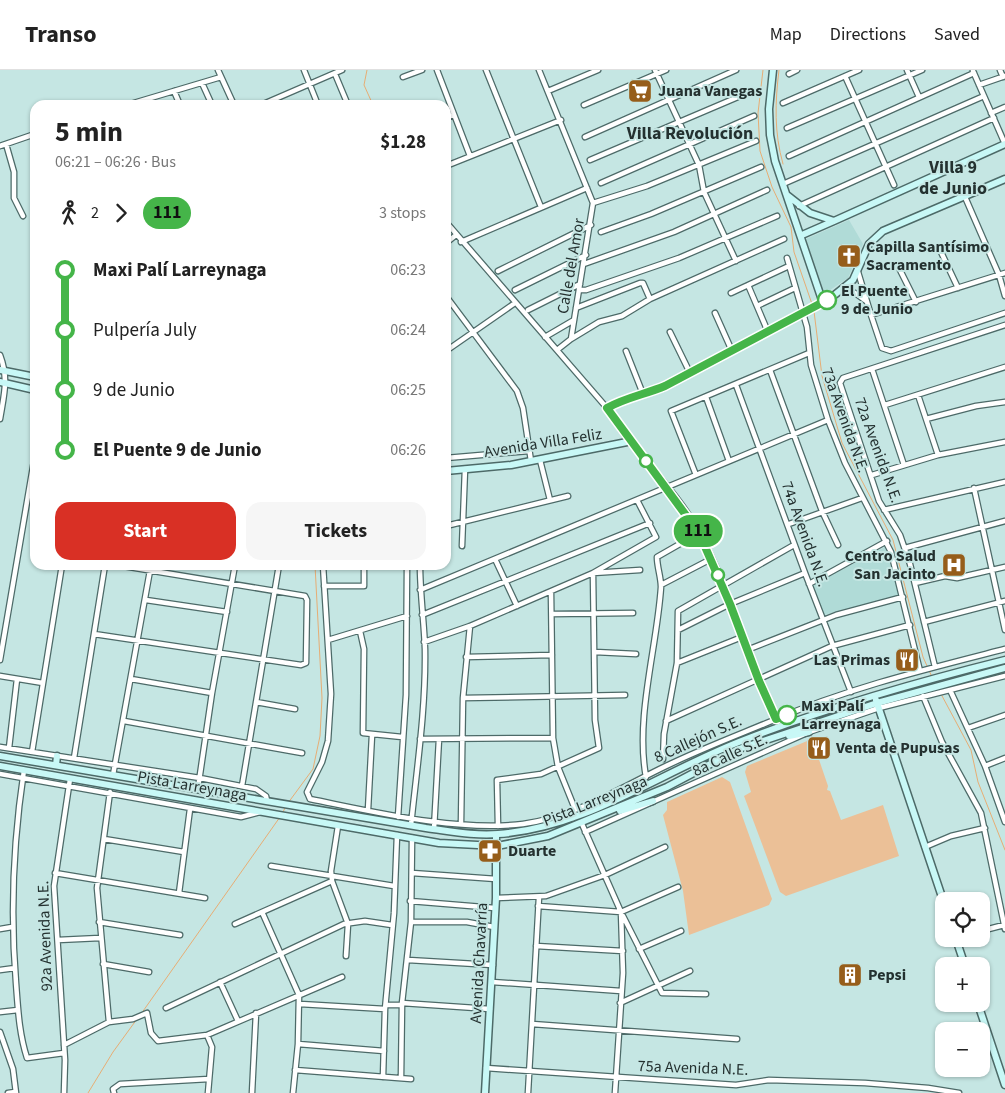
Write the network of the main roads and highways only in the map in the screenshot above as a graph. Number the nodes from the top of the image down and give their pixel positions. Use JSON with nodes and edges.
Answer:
{"nodes":[{"id":1,"x":773,"y":70,"type":"edge"},
{"id":2,"x":1005,"y":144,"type":"edge"},
{"id":3,"x":1005,"y":179,"type":"edge"},
{"id":4,"x":787,"y":195,"type":"junction"},
{"id":5,"x":834,"y":220,"type":"junction"},
{"id":6,"x":802,"y":235,"type":"junction"},
{"id":7,"x":822,"y":304,"type":"junction"},
{"id":8,"x":3,"y":371,"type":"edge"},
{"id":9,"x":30,"y":376,"type":"edge"},
{"id":10,"x":3,"y":383,"type":"edge"},
{"id":11,"x":30,"y":389,"type":"edge"},
{"id":12,"x":451,"y":468,"type":"edge"},
{"id":13,"x":462,"y":469,"type":"junction"},
{"id":14,"x":451,"y":470,"type":"edge"},
{"id":15,"x":1005,"y":660,"type":"edge"},
{"id":16,"x":1005,"y":668,"type":"edge"},
{"id":17,"x":875,"y":696,"type":"junction"},
{"id":18,"x":878,"y":706,"type":"junction"},
{"id":19,"x":809,"y":732,"type":"road end"},
{"id":20,"x":768,"y":740,"type":"junction"},
{"id":21,"x":0,"y":756,"type":"edge"},
{"id":22,"x":58,"y":756,"type":"road end"},
{"id":23,"x":56,"y":765,"type":"junction"},
{"id":24,"x":0,"y":766,"type":"edge"},
{"id":25,"x":215,"y":791,"type":"junction"},
{"id":26,"x":167,"y":796,"type":"junction"},
{"id":27,"x":268,"y":800,"type":"junction"},
{"id":28,"x":653,"y":801,"type":"road end"},
{"id":29,"x":265,"y":812,"type":"junction"},
{"id":30,"x":350,"y":815,"type":"junction"},
{"id":31,"x":602,"y":815,"type":"junction"},
{"id":32,"x":311,"y":821,"type":"junction"},
{"id":33,"x":430,"y":829,"type":"junction"},
{"id":34,"x":496,"y":834,"type":"junction"},
{"id":35,"x":412,"y":838,"type":"junction"},
{"id":36,"x":497,"y":846,"type":"junction"},
{"id":37,"x":940,"y":892,"type":"edge"},
{"id":38,"x":981,"y":1012,"type":"edge"},
{"id":39,"x":1005,"y":1085,"type":"edge"},
{"id":40,"x":485,"y":1093,"type":"edge"}],
"edges":[{"from":1,"to":4,"type":"main road"},
{"from":2,"to":5,"type":"main road"},
{"from":3,"to":7,"type":"main road"},
{"from":4,"to":5,"type":"main road"},
{"from":4,"to":6,"type":"main road"},
{"from":5,"to":6,"type":"main road"},
{"from":6,"to":7,"type":"main road"},
{"from":7,"to":13,"type":"main road","name":"Avenida Villa Feliz"},
{"from":8,"to":9,"type":"main road"},
{"from":10,"to":11,"type":"main road"},
{"from":12,"to":13,"type":"main road","name":"Avenida Villa Feliz"},
{"from":13,"to":14,"type":"main road","name":"Avenida Villa Feliz"},
{"from":15,"to":17,"type":"main road","name":"Pista Larreynaga"},
{"from":16,"to":18,"type":"main road","name":"Pista Larreynaga"},
{"from":17,"to":18,"type":"main road"},
{"from":17,"to":34,"type":"main road","name":"Pista Larreynaga"},
{"from":18,"to":20,"type":"main road","name":"Pista Larreynaga"},
{"from":18,"to":37,"type":"main road"},
{"from":19,"to":20,"type":"main road"},
{"from":20,"to":31,"type":"main road","name":"Pista Larreynaga"},
{"from":21,"to":23,"type":"main road","name":"Pista Larreynaga"},
{"from":22,"to":23,"type":"main road"},
{"from":23,"to":25,"type":"main road","name":"Pista Larreynaga"},
{"from":24,"to":26,"type":"main road","name":"Pista Larreynaga"},
{"from":25,"to":26,"type":"main road"},
{"from":25,"to":27,"type":"main road","name":"Pista Larreynaga"},
{"from":26,"to":29,"type":"main road","name":"Pista Larreynaga"},
{"from":27,"to":29,"type":"main road"},
{"from":27,"to":30,"type":"main road","name":"Pista Larreynaga"},
{"from":28,"to":31,"type":"main road"},
{"from":29,"to":32,"type":"main road","name":"Pista Larreynaga"},
{"from":30,"to":32,"type":"main road"},
{"from":30,"to":33,"type":"main road","name":"Pista Larreynaga"},
{"from":31,"to":36,"type":"main road","name":"Pista Larreynaga"},
{"from":32,"to":35,"type":"main road","name":"Pista Larreynaga"},
{"from":33,"to":34,"type":"main road","name":"Pista Larreynaga"},
{"from":33,"to":35,"type":"main road"},
{"from":34,"to":36,"type":"main road","name":"Avenida Chavarría"},
{"from":35,"to":36,"type":"main road","name":"Pista Larreynaga"},
{"from":36,"to":40,"type":"main road","name":"Avenida Chavarría"},
{"from":38,"to":39,"type":"main road"}]}
